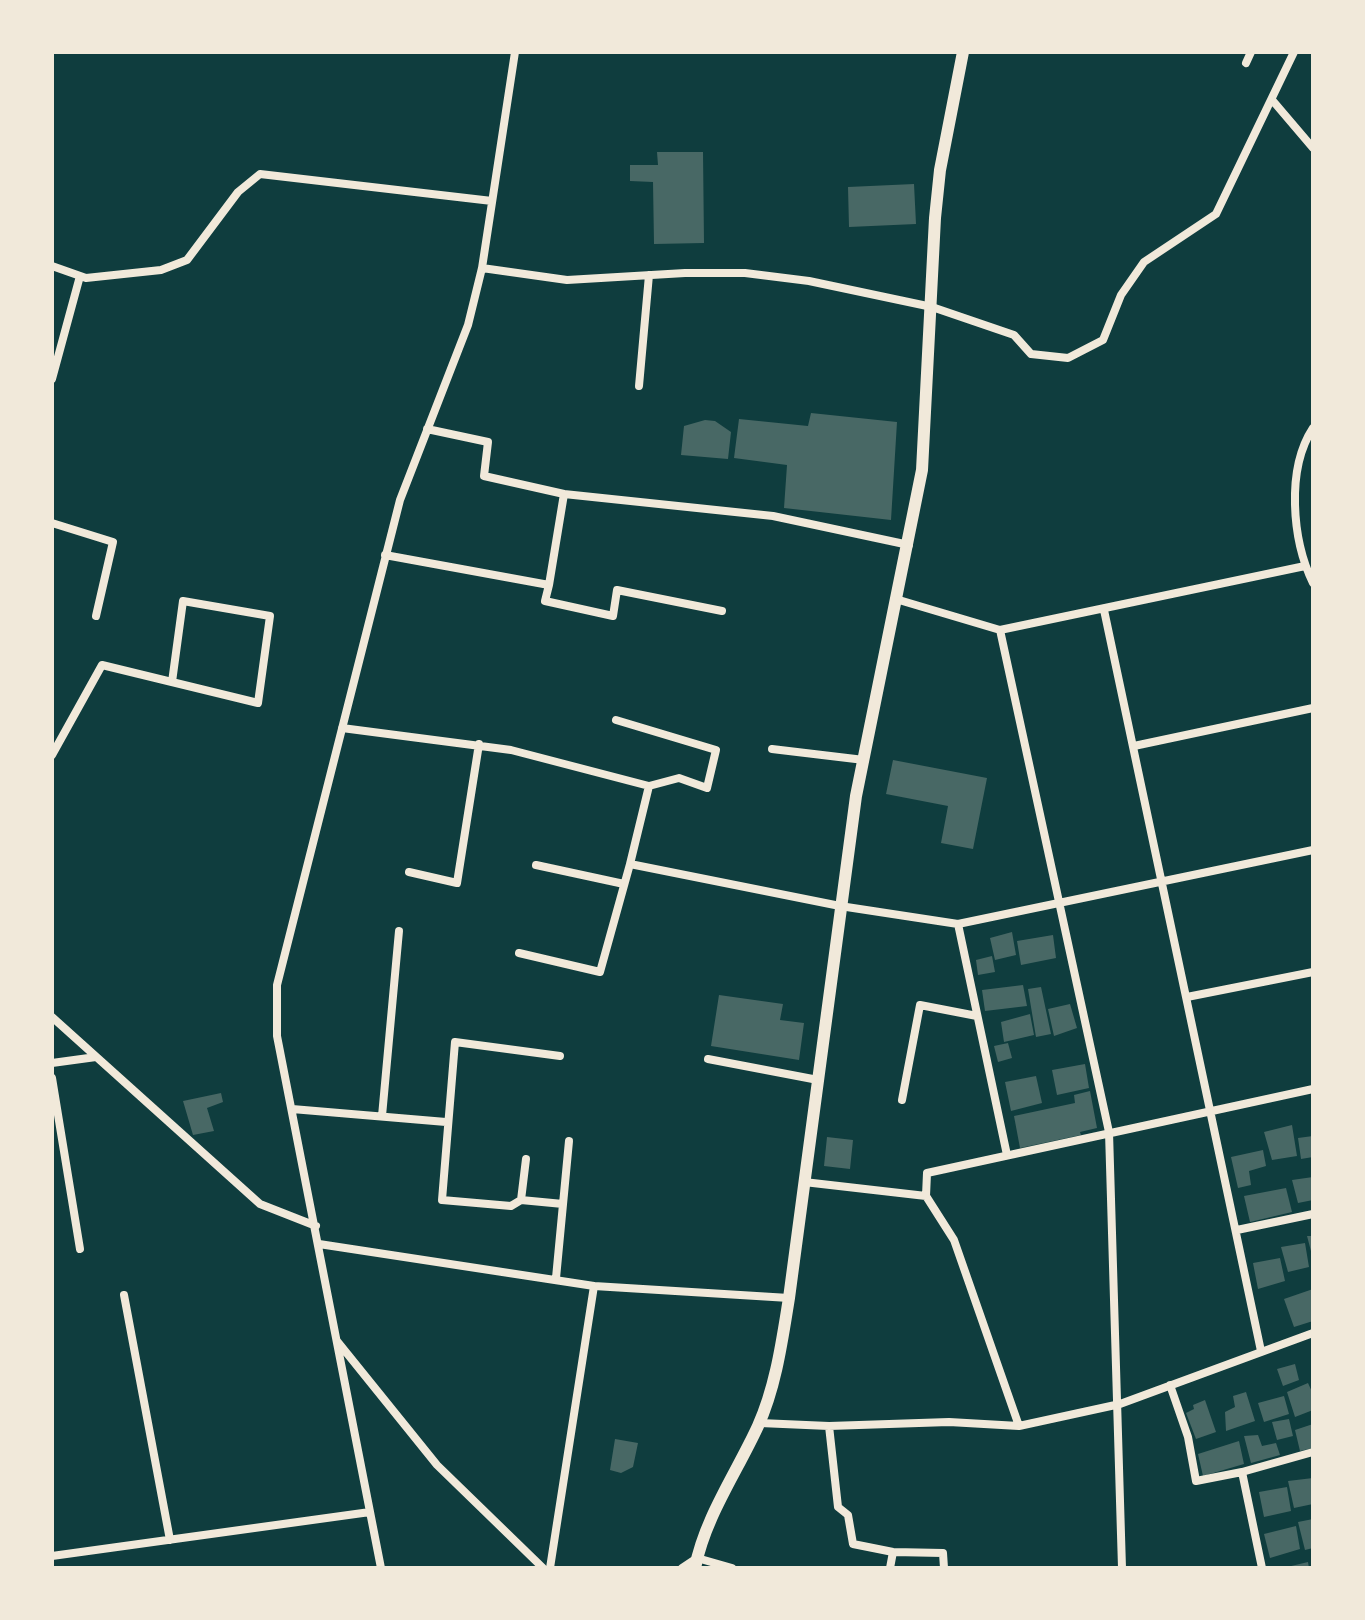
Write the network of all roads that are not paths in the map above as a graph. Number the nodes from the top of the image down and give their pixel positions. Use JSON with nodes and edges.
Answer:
{"nodes":[{"id":1,"x":515,"y":52,"type":"edge"},
{"id":2,"x":963,"y":52,"type":"edge"},
{"id":3,"x":1251,"y":52,"type":"edge"},
{"id":4,"x":1294,"y":52,"type":"edge"},
{"id":5,"x":1246,"y":63,"type":"dead end"},
{"id":6,"x":1273,"y":101,"type":"junction"},
{"id":7,"x":1313,"y":148,"type":"edge"},
{"id":8,"x":492,"y":201,"type":"junction"},
{"id":9,"x":52,"y":266,"type":"edge"},
{"id":10,"x":482,"y":268,"type":"junction"},
{"id":11,"x":649,"y":275,"type":"junction"},
{"id":12,"x":80,"y":276,"type":"junction"},
{"id":13,"x":932,"y":307,"type":"junction"},
{"id":14,"x":52,"y":379,"type":"edge"},
{"id":15,"x":639,"y":386,"type":"dead end"},
{"id":16,"x":1313,"y":428,"type":"edge"},
{"id":17,"x":427,"y":429,"type":"junction"},
{"id":18,"x":564,"y":494,"type":"junction"},
{"id":19,"x":52,"y":523,"type":"edge"},
{"id":20,"x":910,"y":545,"type":"junction"},
{"id":21,"x":385,"y":555,"type":"junction"},
{"id":22,"x":1305,"y":566,"type":"junction"},
{"id":23,"x":1313,"y":583,"type":"edge"},
{"id":24,"x":549,"y":585,"type":"junction"},
{"id":25,"x":899,"y":600,"type":"junction"},
{"id":26,"x":1104,"y":610,"type":"junction"},
{"id":27,"x":722,"y":611,"type":"dead end"},
{"id":28,"x":96,"y":616,"type":"dead end"},
{"id":29,"x":1000,"y":630,"type":"junction"},
{"id":30,"x":172,"y":682,"type":"junction"},
{"id":31,"x":1313,"y":708,"type":"edge"},
{"id":32,"x":616,"y":720,"type":"dead end"},
{"id":33,"x":342,"y":728,"type":"junction"},
{"id":34,"x":479,"y":744,"type":"junction"},
{"id":35,"x":1134,"y":746,"type":"junction"},
{"id":36,"x":772,"y":749,"type":"dead end"},
{"id":37,"x":52,"y":755,"type":"edge"},
{"id":38,"x":864,"y":760,"type":"junction"},
{"id":39,"x":649,"y":786,"type":"junction"},
{"id":40,"x":1313,"y":850,"type":"edge"},
{"id":41,"x":630,"y":864,"type":"junction"},
{"id":42,"x":536,"y":865,"type":"dead end"},
{"id":43,"x":409,"y":872,"type":"dead end"},
{"id":44,"x":1163,"y":881,"type":"junction"},
{"id":45,"x":624,"y":884,"type":"junction"},
{"id":46,"x":1061,"y":904,"type":"junction"},
{"id":47,"x":840,"y":906,"type":"junction"},
{"id":48,"x":958,"y":924,"type":"junction"},
{"id":49,"x":399,"y":931,"type":"dead end"},
{"id":50,"x":519,"y":953,"type":"dead end"},
{"id":51,"x":1313,"y":972,"type":"edge"},
{"id":52,"x":1187,"y":997,"type":"junction"},
{"id":53,"x":977,"y":1016,"type":"junction"},
{"id":54,"x":52,"y":1017,"type":"edge"},
{"id":55,"x":560,"y":1056,"type":"dead end"},
{"id":56,"x":96,"y":1057,"type":"junction"},
{"id":57,"x":708,"y":1059,"type":"dead end"},
{"id":58,"x":52,"y":1063,"type":"edge"},
{"id":59,"x":52,"y":1078,"type":"edge"},
{"id":60,"x":818,"y":1080,"type":"junction"},
{"id":61,"x":1313,"y":1089,"type":"edge"},
{"id":62,"x":902,"y":1100,"type":"dead end"},
{"id":63,"x":292,"y":1109,"type":"junction"},
{"id":64,"x":1210,"y":1111,"type":"junction"},
{"id":65,"x":382,"y":1116,"type":"junction"},
{"id":66,"x":446,"y":1122,"type":"junction"},
{"id":67,"x":1109,"y":1132,"type":"junction"},
{"id":68,"x":569,"y":1141,"type":"dead end"},
{"id":69,"x":1007,"y":1155,"type":"junction"},
{"id":70,"x":526,"y":1159,"type":"dead end"},
{"id":71,"x":804,"y":1182,"type":"junction"},
{"id":72,"x":926,"y":1196,"type":"junction"},
{"id":73,"x":521,"y":1200,"type":"junction"},
{"id":74,"x":563,"y":1204,"type":"junction"},
{"id":75,"x":1313,"y":1214,"type":"edge"},
{"id":76,"x":316,"y":1226,"type":"junction"},
{"id":77,"x":1237,"y":1230,"type":"junction"},
{"id":78,"x":319,"y":1244,"type":"junction"},
{"id":79,"x":80,"y":1249,"type":"dead end"},
{"id":80,"x":556,"y":1278,"type":"junction"},
{"id":81,"x":594,"y":1286,"type":"junction"},
{"id":82,"x":124,"y":1295,"type":"dead end"},
{"id":83,"x":789,"y":1298,"type":"junction"},
{"id":84,"x":1313,"y":1333,"type":"edge"},
{"id":85,"x":335,"y":1339,"type":"junction"},
{"id":86,"x":1261,"y":1351,"type":"junction"},
{"id":87,"x":1170,"y":1385,"type":"junction"},
{"id":88,"x":1120,"y":1404,"type":"junction"},
{"id":89,"x":760,"y":1423,"type":"junction"},
{"id":90,"x":829,"y":1426,"type":"junction"},
{"id":91,"x":1019,"y":1426,"type":"junction"},
{"id":92,"x":1313,"y":1452,"type":"edge"},
{"id":93,"x":1242,"y":1472,"type":"junction"},
{"id":94,"x":370,"y":1512,"type":"junction"},
{"id":95,"x":170,"y":1540,"type":"junction"},
{"id":96,"x":893,"y":1552,"type":"junction"},
{"id":97,"x":52,"y":1556,"type":"edge"},
{"id":98,"x":696,"y":1563,"type":"edge"},
{"id":99,"x":381,"y":1568,"type":"edge"},
{"id":100,"x":543,"y":1568,"type":"edge"},
{"id":101,"x":550,"y":1568,"type":"edge"},
{"id":102,"x":682,"y":1568,"type":"edge"},
{"id":103,"x":732,"y":1568,"type":"edge"},
{"id":104,"x":890,"y":1568,"type":"edge"},
{"id":105,"x":944,"y":1568,"type":"edge"},
{"id":106,"x":1122,"y":1568,"type":"edge"},
{"id":107,"x":1262,"y":1568,"type":"edge"}],
"edges":[{"from":1,"to":8,"type":"street"},
{"from":2,"to":13,"type":"street"},
{"from":3,"to":5,"type":"street"},
{"from":4,"to":6,"type":"street"},
{"from":6,"to":7,"type":"street"},
{"from":6,"to":13,"type":"street"},
{"from":8,"to":10,"type":"street"},
{"from":8,"to":12,"type":"street"},
{"from":9,"to":12,"type":"street"},
{"from":10,"to":11,"type":"street"},
{"from":10,"to":17,"type":"street"},
{"from":11,"to":13,"type":"street"},
{"from":11,"to":15,"type":"street"},
{"from":12,"to":14,"type":"street"},
{"from":13,"to":20,"type":"street"},
{"from":16,"to":22,"type":"street"},
{"from":17,"to":18,"type":"street"},
{"from":17,"to":21,"type":"street"},
{"from":18,"to":20,"type":"street"},
{"from":18,"to":24,"type":"street"},
{"from":19,"to":28,"type":"street"},
{"from":20,"to":25,"type":"street"},
{"from":21,"to":24,"type":"street"},
{"from":21,"to":33,"type":"street"},
{"from":22,"to":23,"type":"street"},
{"from":22,"to":26,"type":"street"},
{"from":24,"to":27,"type":"street"},
{"from":25,"to":29,"type":"street"},
{"from":25,"to":38,"type":"street"},
{"from":26,"to":29,"type":"street"},
{"from":26,"to":35,"type":"street"},
{"from":29,"to":46,"type":"street"},
{"from":30,"to":30,"type":"street"},
{"from":30,"to":37,"type":"street"},
{"from":31,"to":35,"type":"street"},
{"from":32,"to":39,"type":"street"},
{"from":33,"to":34,"type":"street"},
{"from":33,"to":63,"type":"street"},
{"from":34,"to":39,"type":"street"},
{"from":34,"to":43,"type":"street"},
{"from":35,"to":44,"type":"street"},
{"from":36,"to":38,"type":"street"},
{"from":38,"to":47,"type":"street"},
{"from":39,"to":41,"type":"street"},
{"from":40,"to":44,"type":"street"},
{"from":41,"to":45,"type":"street"},
{"from":41,"to":47,"type":"street"},
{"from":42,"to":45,"type":"street"},
{"from":44,"to":46,"type":"street"},
{"from":44,"to":52,"type":"street"},
{"from":45,"to":50,"type":"street"},
{"from":46,"to":48,"type":"street"},
{"from":46,"to":67,"type":"street"},
{"from":47,"to":48,"type":"street"},
{"from":47,"to":60,"type":"street"},
{"from":48,"to":53,"type":"street"},
{"from":49,"to":65,"type":"street"},
{"from":51,"to":52,"type":"street"},
{"from":52,"to":64,"type":"street"},
{"from":53,"to":62,"type":"street"},
{"from":53,"to":69,"type":"street"},
{"from":54,"to":56,"type":"street"},
{"from":55,"to":66,"type":"street"},
{"from":56,"to":58,"type":"street"},
{"from":56,"to":76,"type":"street"},
{"from":57,"to":60,"type":"street"},
{"from":59,"to":79,"type":"street"},
{"from":60,"to":71,"type":"street"},
{"from":61,"to":64,"type":"street"},
{"from":63,"to":65,"type":"street"},
{"from":63,"to":76,"type":"street"},
{"from":64,"to":67,"type":"street"},
{"from":64,"to":77,"type":"street"},
{"from":65,"to":66,"type":"street"},
{"from":66,"to":73,"type":"street"},
{"from":67,"to":69,"type":"street"},
{"from":67,"to":88,"type":"street"},
{"from":68,"to":74,"type":"street"},
{"from":69,"to":72,"type":"street"},
{"from":70,"to":73,"type":"street"},
{"from":71,"to":72,"type":"street"},
{"from":71,"to":83,"type":"street"},
{"from":72,"to":91,"type":"street"},
{"from":73,"to":74,"type":"street"},
{"from":74,"to":80,"type":"street"},
{"from":75,"to":77,"type":"street"},
{"from":76,"to":78,"type":"street"},
{"from":77,"to":86,"type":"street"},
{"from":78,"to":80,"type":"street"},
{"from":78,"to":85,"type":"street"},
{"from":80,"to":81,"type":"street"},
{"from":81,"to":83,"type":"street"},
{"from":81,"to":101,"type":"street"},
{"from":82,"to":95,"type":"street"},
{"from":83,"to":89,"type":"street"},
{"from":84,"to":86,"type":"street"},
{"from":85,"to":94,"type":"street"},
{"from":85,"to":100,"type":"street"},
{"from":86,"to":87,"type":"street"},
{"from":87,"to":88,"type":"street"},
{"from":87,"to":93,"type":"street"},
{"from":88,"to":91,"type":"street"},
{"from":88,"to":106,"type":"street"},
{"from":89,"to":90,"type":"street"},
{"from":89,"to":98,"type":"street"},
{"from":90,"to":91,"type":"street"},
{"from":90,"to":96,"type":"street"},
{"from":92,"to":93,"type":"street"},
{"from":93,"to":107,"type":"street"},
{"from":94,"to":95,"type":"street"},
{"from":94,"to":99,"type":"street"},
{"from":95,"to":97,"type":"street"},
{"from":96,"to":104,"type":"street"},
{"from":96,"to":105,"type":"street"},
{"from":98,"to":102,"type":"street"},
{"from":98,"to":103,"type":"street"}]}
